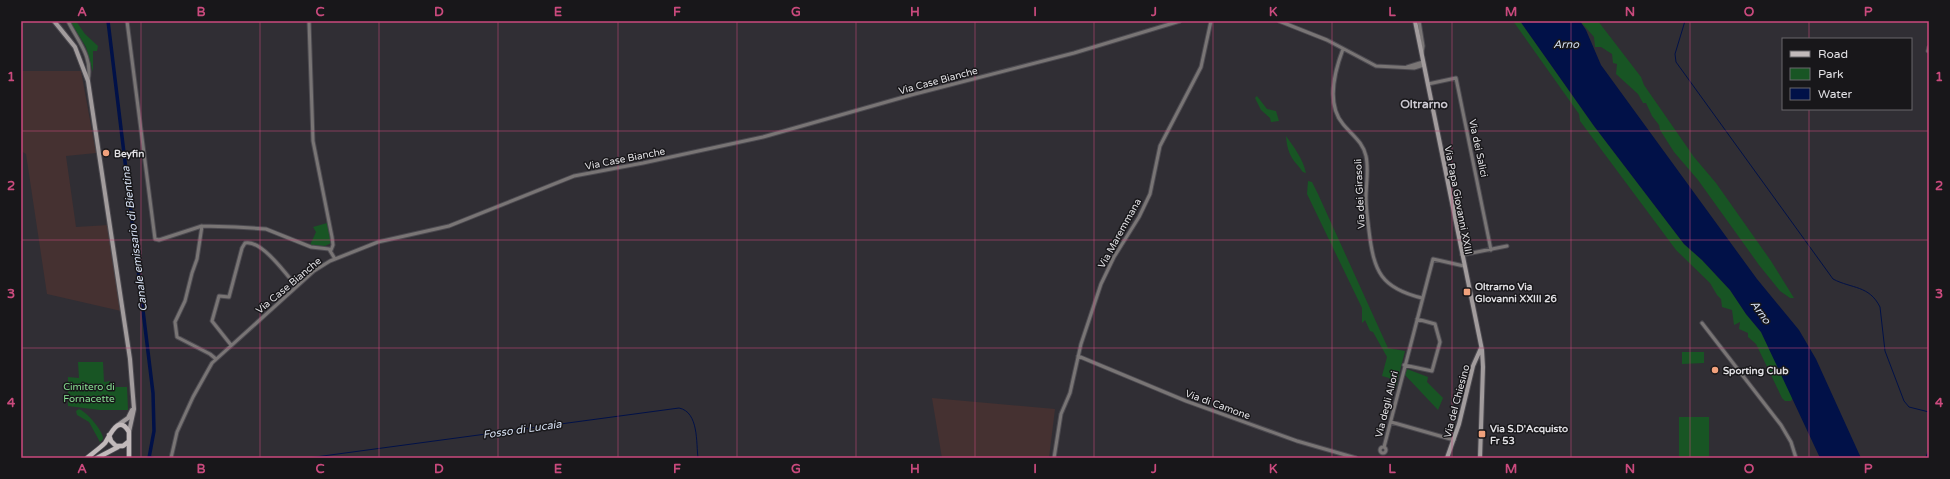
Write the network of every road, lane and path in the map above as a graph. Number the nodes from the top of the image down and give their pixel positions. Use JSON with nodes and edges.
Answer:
{"nodes":[{"id":1,"x":54,"y":21,"type":"edge"},
{"id":2,"x":68,"y":21,"type":"edge"},
{"id":3,"x":127,"y":21,"type":"edge"},
{"id":4,"x":309,"y":21,"type":"edge"},
{"id":5,"x":1180,"y":21,"type":"edge"},
{"id":6,"x":1211,"y":21,"type":"edge"},
{"id":7,"x":1279,"y":21,"type":"edge"},
{"id":8,"x":1290,"y":21,"type":"edge"},
{"id":9,"x":1415,"y":21,"type":"edge"},
{"id":10,"x":1419,"y":21,"type":"edge"},
{"id":11,"x":1288,"y":25,"type":"junction"},
{"id":12,"x":1343,"y":49,"type":"junction"},
{"id":13,"x":1422,"y":54,"type":"junction"},
{"id":14,"x":1424,"y":64,"type":"junction"},
{"id":15,"x":1405,"y":67,"type":"junction"},
{"id":16,"x":1414,"y":68,"type":"junction"},
{"id":17,"x":1426,"y":74,"type":"junction"},
{"id":18,"x":88,"y":81,"type":"junction"},
{"id":19,"x":1428,"y":84,"type":"junction"},
{"id":20,"x":202,"y":226,"type":"junction"},
{"id":21,"x":1507,"y":246,"type":"dead end"},
{"id":22,"x":331,"y":250,"type":"junction"},
{"id":23,"x":1491,"y":250,"type":"junction"},
{"id":24,"x":1462,"y":255,"type":"junction"},
{"id":25,"x":336,"y":259,"type":"junction"},
{"id":26,"x":1464,"y":266,"type":"junction"},
{"id":27,"x":296,"y":286,"type":"junction"},
{"id":28,"x":1422,"y":298,"type":"junction"},
{"id":29,"x":1417,"y":319,"type":"junction"},
{"id":30,"x":1702,"y":323,"type":"dead end"},
{"id":31,"x":231,"y":345,"type":"junction"},
{"id":32,"x":1481,"y":348,"type":"junction"},
{"id":33,"x":1078,"y":356,"type":"junction"},
{"id":34,"x":216,"y":359,"type":"junction"},
{"id":35,"x":1404,"y":365,"type":"junction"},
{"id":36,"x":134,"y":402,"type":"junction"},
{"id":37,"x":1391,"y":422,"type":"junction"},
{"id":38,"x":117,"y":426,"type":"junction"},
{"id":39,"x":129,"y":432,"type":"junction"},
{"id":40,"x":109,"y":435,"type":"junction"},
{"id":41,"x":1454,"y":440,"type":"junction"},
{"id":42,"x":128,"y":442,"type":"junction"},
{"id":43,"x":119,"y":447,"type":"junction"},
{"id":44,"x":1384,"y":447,"type":"dead end"},
{"id":45,"x":129,"y":457,"type":"edge"},
{"id":46,"x":87,"y":458,"type":"edge"},
{"id":47,"x":97,"y":458,"type":"edge"},
{"id":48,"x":171,"y":458,"type":"edge"},
{"id":49,"x":1054,"y":458,"type":"edge"},
{"id":50,"x":1356,"y":458,"type":"edge"},
{"id":51,"x":1447,"y":458,"type":"edge"},
{"id":52,"x":1480,"y":458,"type":"edge"},
{"id":53,"x":1796,"y":458,"type":"edge"}],
"edges":[{"from":1,"to":18,"type":"main road"},
{"from":2,"to":18,"type":"street"},
{"from":3,"to":20,"type":"street"},
{"from":4,"to":22,"type":"street"},
{"from":5,"to":25,"type":"street","name":"Via Case Bianche"},
{"from":6,"to":33,"type":"street","name":"Via Maremmana"},
{"from":7,"to":11,"type":"street"},
{"from":8,"to":11,"type":"street"},
{"from":9,"to":13,"type":"main road","name":"Via Papa Giovanni XXIII"},
{"from":10,"to":13,"type":"street","name":"Via Papa Giovanni XXIII"},
{"from":11,"to":12,"type":"street"},
{"from":12,"to":15,"type":"street"},
{"from":12,"to":28,"type":"street","name":"Via dei Girasoli"},
{"from":13,"to":14,"type":"main road","name":"Via Papa Giovanni XXIII"},
{"from":14,"to":15,"type":"street"},
{"from":14,"to":16,"type":"street"},
{"from":14,"to":17,"type":"main road","name":"Via Papa Giovanni XXIII"},
{"from":15,"to":16,"type":"street"},
{"from":16,"to":17,"type":"street"},
{"from":17,"to":19,"type":"main road","name":"Via Papa Giovanni XXIII"},
{"from":18,"to":36,"type":"main road"},
{"from":19,"to":23,"type":"street","name":"Via dei Salici"},
{"from":19,"to":24,"type":"main road","name":"Via Papa Giovanni XXIII"},
{"from":20,"to":22,"type":"street"},
{"from":20,"to":34,"type":"street"},
{"from":21,"to":23,"type":"street"},
{"from":22,"to":25,"type":"street"},
{"from":23,"to":24,"type":"street"},
{"from":24,"to":26,"type":"main road","name":"Via Papa Giovanni XXIII"},
{"from":25,"to":27,"type":"street","name":"Via Case Bianche"},
{"from":26,"to":28,"type":"street","name":"Via degli Allori"},
{"from":26,"to":32,"type":"main road","name":"Via Papa Giovanni XXIII"},
{"from":27,"to":31,"type":"street","name":"Via Case Bianche"},
{"from":27,"to":31,"type":"street"},
{"from":28,"to":29,"type":"street","name":"Via degli Allori"},
{"from":29,"to":35,"type":"street","name":"Via degli Allori"},
{"from":29,"to":35,"type":"street","name":"Via degli Allori"},
{"from":30,"to":53,"type":"street"},
{"from":31,"to":34,"type":"street","name":"Via Case Bianche"},
{"from":32,"to":41,"type":"main road","name":"Via del Chiesino"},
{"from":32,"to":52,"type":"main road","name":"Via Papa Giovanni XXIII"},
{"from":33,"to":49,"type":"street","name":"Via Maremmana"},
{"from":33,"to":50,"type":"street","name":"Via di Camone"},
{"from":34,"to":48,"type":"street","name":"Via Case Bianche"},
{"from":35,"to":37,"type":"street","name":"Via degli Allori"},
{"from":36,"to":38,"type":"main road"},
{"from":36,"to":39,"type":"main road"},
{"from":37,"to":41,"type":"street"},
{"from":37,"to":44,"type":"street","name":"Via degli Allori"},
{"from":38,"to":39,"type":"main road"},
{"from":38,"to":40,"type":"main road"},
{"from":39,"to":42,"type":"main road"},
{"from":40,"to":43,"type":"main road"},
{"from":40,"to":46,"type":"main road"},
{"from":41,"to":51,"type":"main road","name":"Via del Chiesino"},
{"from":42,"to":43,"type":"main road"},
{"from":42,"to":45,"type":"main road"},
{"from":43,"to":47,"type":"main road"}]}
